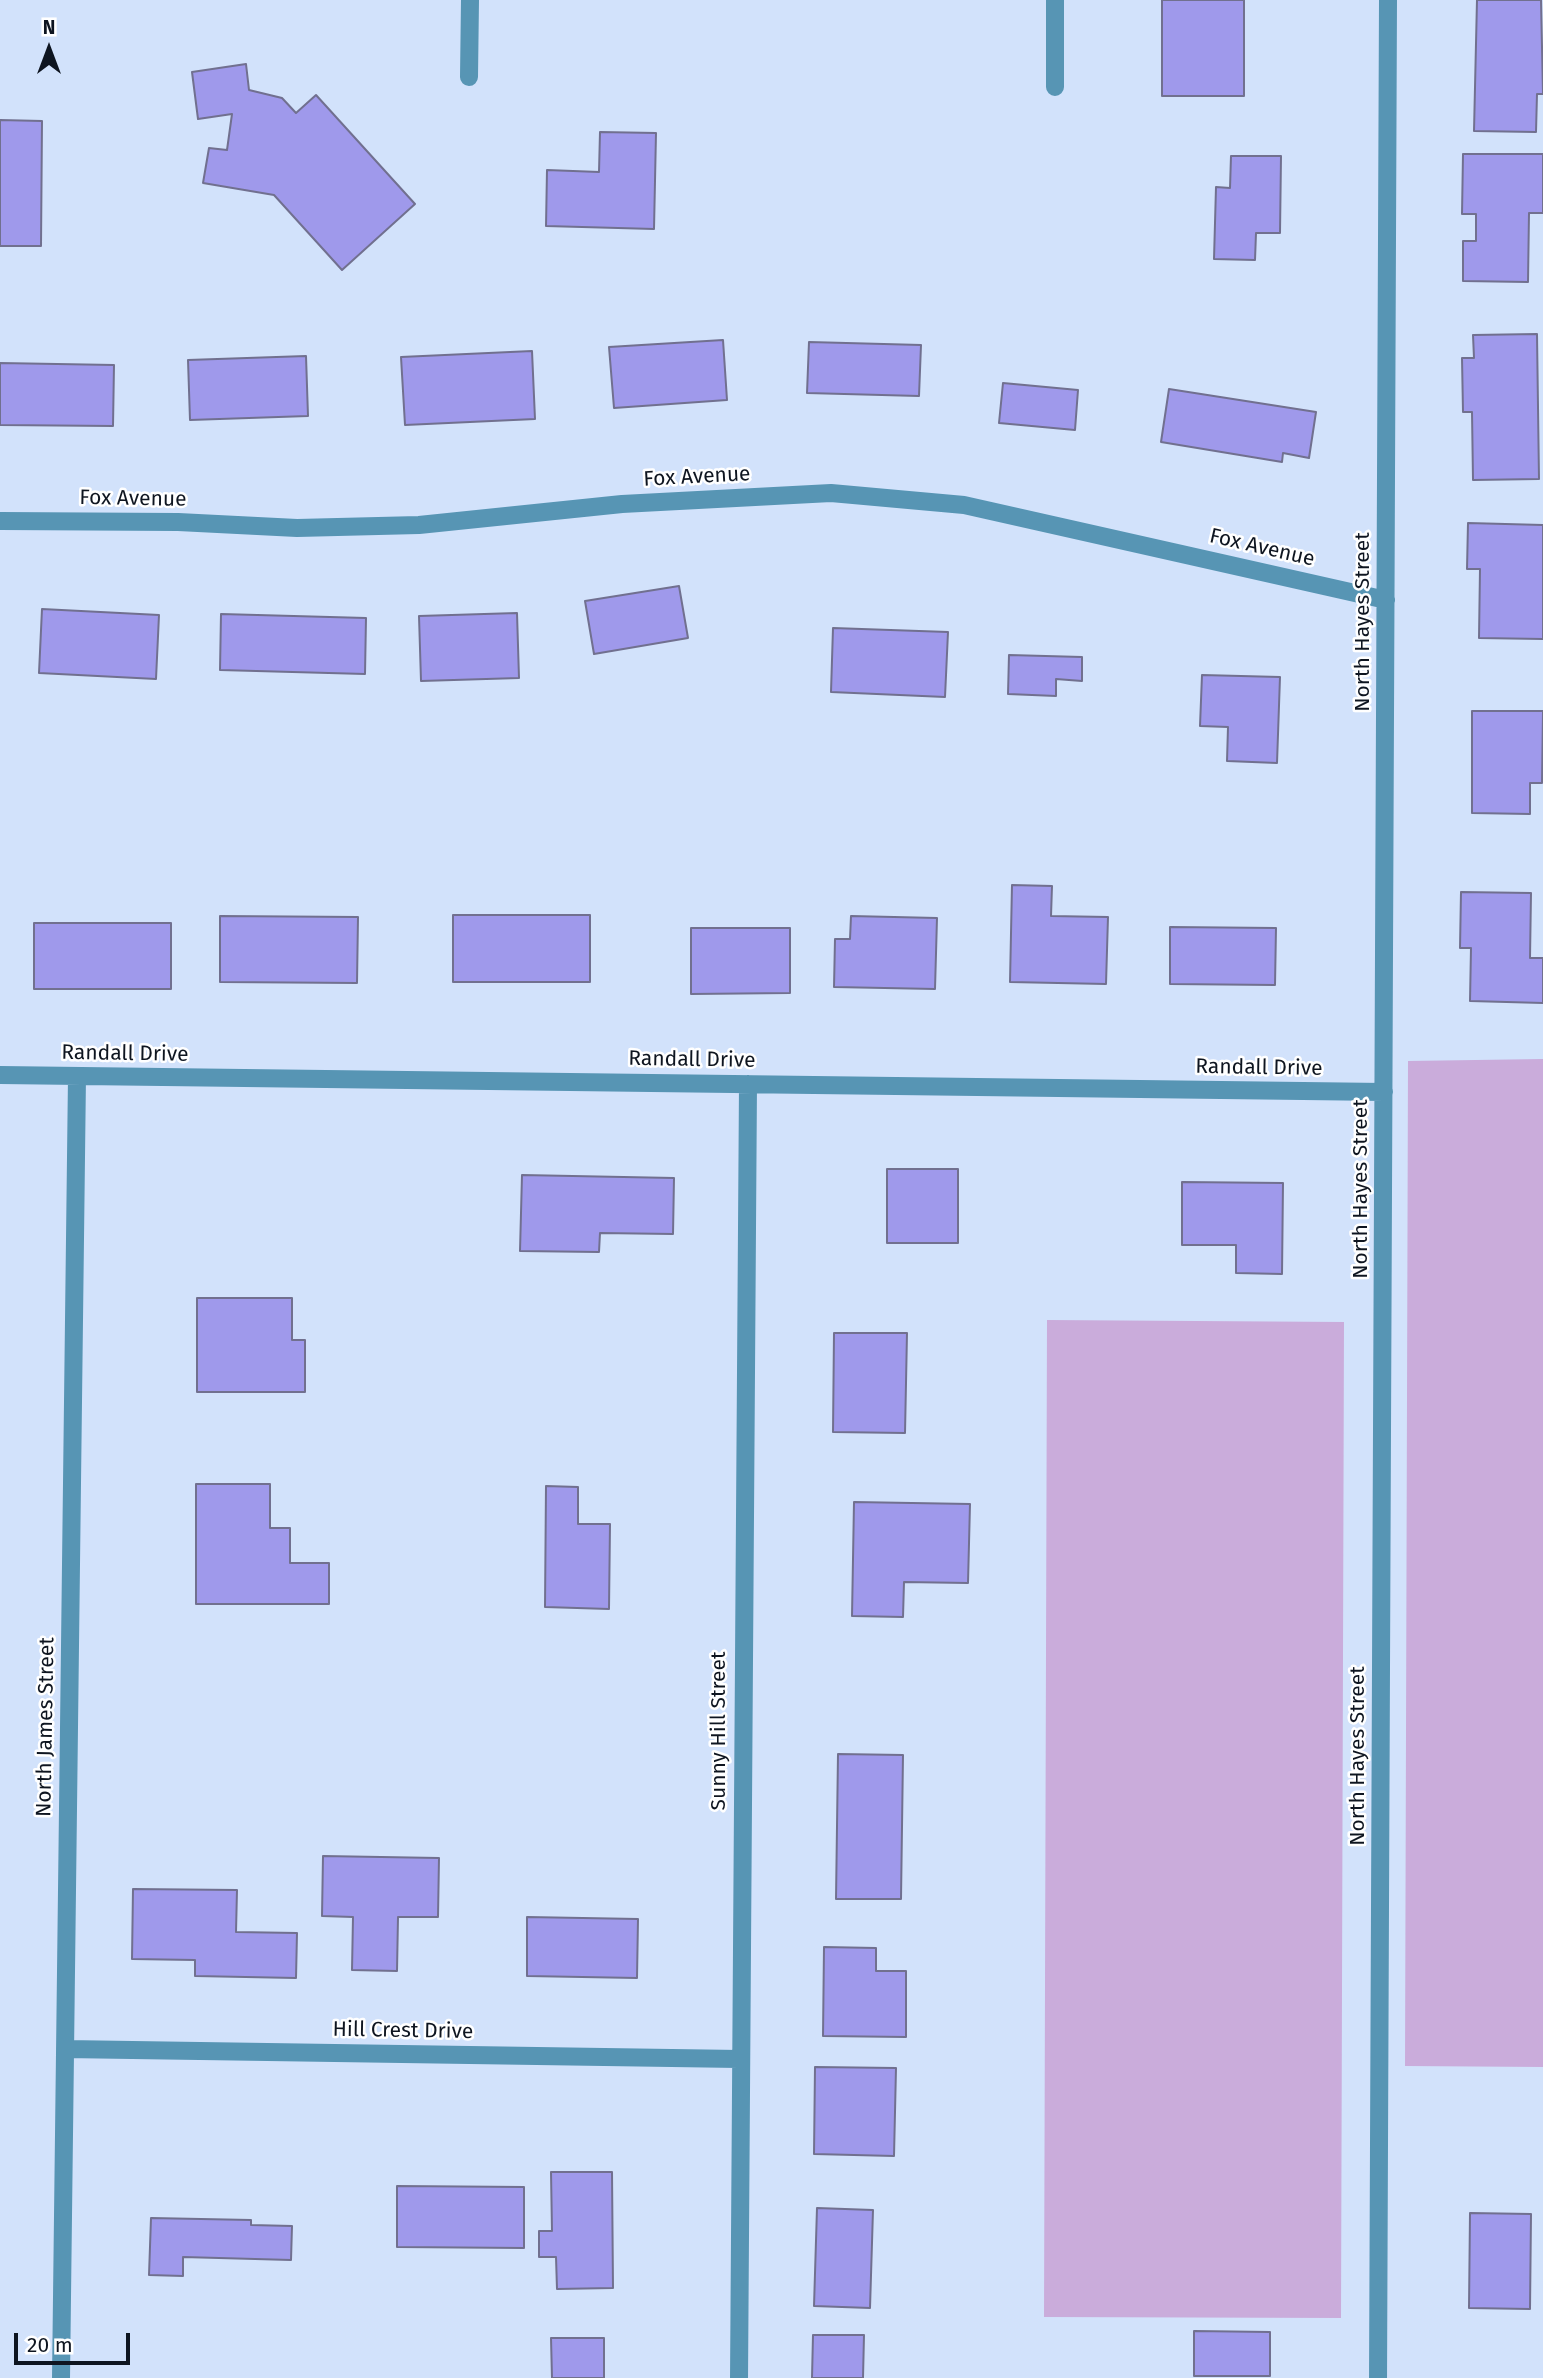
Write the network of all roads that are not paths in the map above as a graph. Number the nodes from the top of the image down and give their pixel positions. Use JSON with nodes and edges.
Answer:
{"nodes":[{"id":1,"x":470,"y":0,"type":"edge"},
{"id":2,"x":1055,"y":0,"type":"edge"},
{"id":3,"x":1388,"y":0,"type":"edge"},
{"id":4,"x":469,"y":77,"type":"dead end"},
{"id":5,"x":1055,"y":87,"type":"dead end"},
{"id":6,"x":0,"y":521,"type":"edge"},
{"id":7,"x":1386,"y":600,"type":"junction"},
{"id":8,"x":0,"y":1075,"type":"edge"},
{"id":9,"x":77,"y":1076,"type":"junction"},
{"id":10,"x":748,"y":1084,"type":"junction"},
{"id":11,"x":1384,"y":1092,"type":"junction"},
{"id":12,"x":65,"y":2049,"type":"junction"},
{"id":13,"x":739,"y":2059,"type":"junction"},
{"id":14,"x":61,"y":2378,"type":"edge"},
{"id":15,"x":739,"y":2378,"type":"edge"},
{"id":16,"x":1378,"y":2378,"type":"edge"}],
"edges":[{"from":1,"to":4,"type":"street"},
{"from":2,"to":5,"type":"street"},
{"from":3,"to":7,"type":"street","name":"North Hayes Street"},
{"from":6,"to":7,"type":"street","name":"Fox Avenue"},
{"from":7,"to":11,"type":"street","name":"North Hayes Street"},
{"from":8,"to":9,"type":"street","name":"Randall Drive"},
{"from":9,"to":10,"type":"street","name":"Randall Drive"},
{"from":9,"to":12,"type":"street","name":"North James Street"},
{"from":10,"to":11,"type":"street","name":"Randall Drive"},
{"from":10,"to":13,"type":"street","name":"Sunny Hill Street"},
{"from":11,"to":16,"type":"street","name":"North Hayes Street"},
{"from":12,"to":13,"type":"street","name":"Hill Crest Drive"},
{"from":12,"to":14,"type":"street","name":"North James Street"},
{"from":13,"to":15,"type":"street","name":"Sunny Hill Street"}]}
